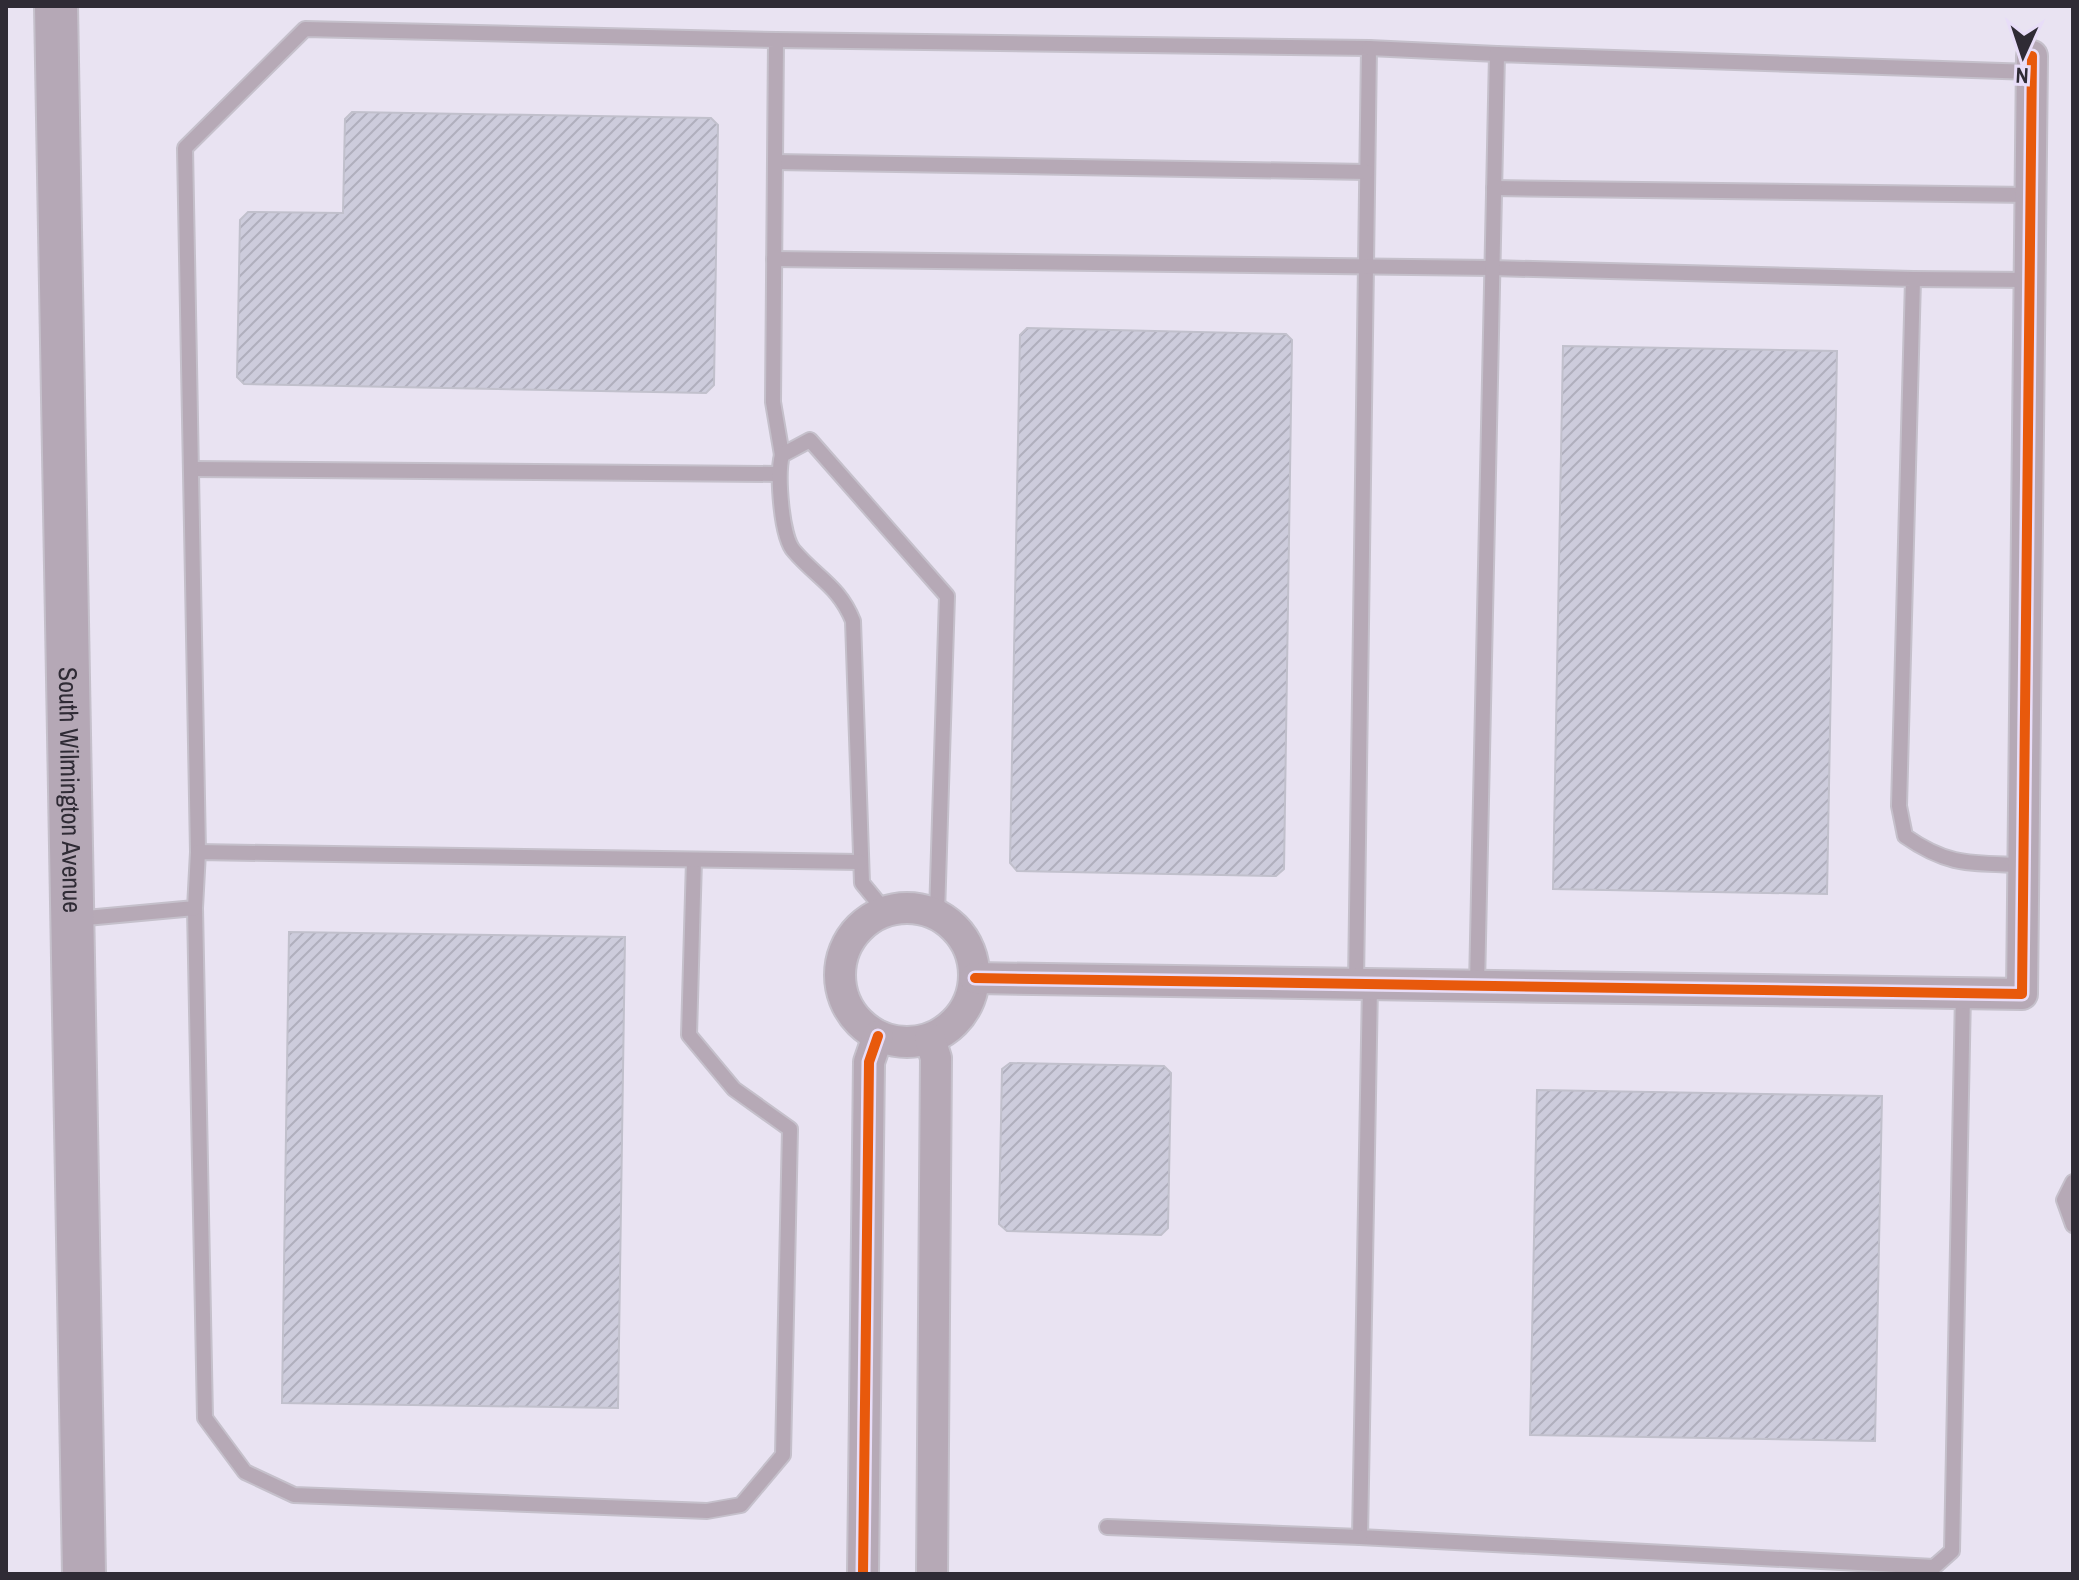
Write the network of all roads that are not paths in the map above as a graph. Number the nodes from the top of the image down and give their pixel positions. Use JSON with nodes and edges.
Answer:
{"nodes":[{"id":1,"x":56,"y":6,"type":"edge"},
{"id":2,"x":776,"y":40,"type":"junction"},
{"id":3,"x":1369,"y":48,"type":"junction"},
{"id":4,"x":1497,"y":54,"type":"junction"},
{"id":5,"x":2032,"y":64,"type":"joint"},
{"id":6,"x":775,"y":162,"type":"junction"},
{"id":7,"x":1367,"y":172,"type":"junction"},
{"id":8,"x":1494,"y":188,"type":"junction"},
{"id":9,"x":2030,"y":195,"type":"junction"},
{"id":10,"x":774,"y":259,"type":"junction"},
{"id":11,"x":1366,"y":268,"type":"junction"},
{"id":12,"x":1492,"y":268,"type":"junction"},
{"id":13,"x":1913,"y":279,"type":"junction"},
{"id":14,"x":2030,"y":280,"type":"junction"},
{"id":15,"x":782,"y":455,"type":"junction"},
{"id":16,"x":191,"y":469,"type":"junction"},
{"id":17,"x":777,"y":474,"type":"junction"},
{"id":18,"x":198,"y":852,"type":"junction"},
{"id":19,"x":694,"y":860,"type":"junction"},
{"id":20,"x":860,"y":862,"type":"junction"},
{"id":21,"x":2024,"y":865,"type":"junction"},
{"id":22,"x":195,"y":908,"type":"junction"},
{"id":23,"x":885,"y":911,"type":"junction"},
{"id":24,"x":937,"y":914,"type":"junction"},
{"id":25,"x":74,"y":919,"type":"junction"},
{"id":26,"x":975,"y":978,"type":"junction"},
{"id":27,"x":1363,"y":984,"type":"junction"},
{"id":28,"x":1477,"y":986,"type":"junction"},
{"id":29,"x":1963,"y":993,"type":"junction"},
{"id":30,"x":878,"y":1036,"type":"junction"},
{"id":31,"x":930,"y":1039,"type":"junction"},
{"id":32,"x":2073,"y":1182,"type":"edge"},
{"id":33,"x":2073,"y":1225,"type":"edge"},
{"id":34,"x":1107,"y":1527,"type":"dead end"},
{"id":35,"x":1360,"y":1537,"type":"junction"},
{"id":36,"x":84,"y":1574,"type":"edge"},
{"id":37,"x":863,"y":1574,"type":"edge"},
{"id":38,"x":932,"y":1574,"type":"edge"}],
"edges":[{"from":1,"to":25,"type":"main road","name":"South Wilmington Avenue"},
{"from":2,"to":3,"type":"lane"},
{"from":2,"to":6,"type":"lane"},
{"from":2,"to":16,"type":"lane"},
{"from":3,"to":4,"type":"lane"},
{"from":3,"to":7,"type":"lane"},
{"from":4,"to":5,"type":"lane"},
{"from":4,"to":8,"type":"lane"},
{"from":5,"to":9,"type":"street"},
{"from":6,"to":7,"type":"lane"},
{"from":6,"to":10,"type":"lane"},
{"from":7,"to":11,"type":"lane"},
{"from":8,"to":9,"type":"lane"},
{"from":8,"to":12,"type":"lane"},
{"from":9,"to":14,"type":"street"},
{"from":10,"to":11,"type":"lane"},
{"from":10,"to":15,"type":"lane"},
{"from":11,"to":12,"type":"lane"},
{"from":11,"to":27,"type":"lane"},
{"from":12,"to":13,"type":"lane"},
{"from":12,"to":28,"type":"lane"},
{"from":13,"to":14,"type":"lane"},
{"from":13,"to":21,"type":"lane"},
{"from":14,"to":21,"type":"street"},
{"from":15,"to":17,"type":"lane"},
{"from":15,"to":24,"type":"lane"},
{"from":16,"to":17,"type":"lane"},
{"from":16,"to":18,"type":"lane"},
{"from":17,"to":20,"type":"lane"},
{"from":18,"to":19,"type":"lane"},
{"from":18,"to":22,"type":"lane"},
{"from":19,"to":20,"type":"lane"},
{"from":19,"to":22,"type":"lane"},
{"from":20,"to":23,"type":"lane"},
{"from":21,"to":29,"type":"street"},
{"from":22,"to":25,"type":"lane"},
{"from":23,"to":24,"type":"street"},
{"from":23,"to":30,"type":"street"},
{"from":24,"to":26,"type":"street"},
{"from":25,"to":36,"type":"main road","name":"South Wilmington Avenue"},
{"from":26,"to":27,"type":"street"},
{"from":26,"to":31,"type":"street"},
{"from":27,"to":28,"type":"street"},
{"from":27,"to":35,"type":"lane"},
{"from":28,"to":29,"type":"street"},
{"from":29,"to":35,"type":"lane"},
{"from":30,"to":31,"type":"street"},
{"from":30,"to":37,"type":"street"},
{"from":31,"to":38,"type":"street"},
{"from":32,"to":33,"type":"lane"},
{"from":34,"to":35,"type":"lane"}]}
